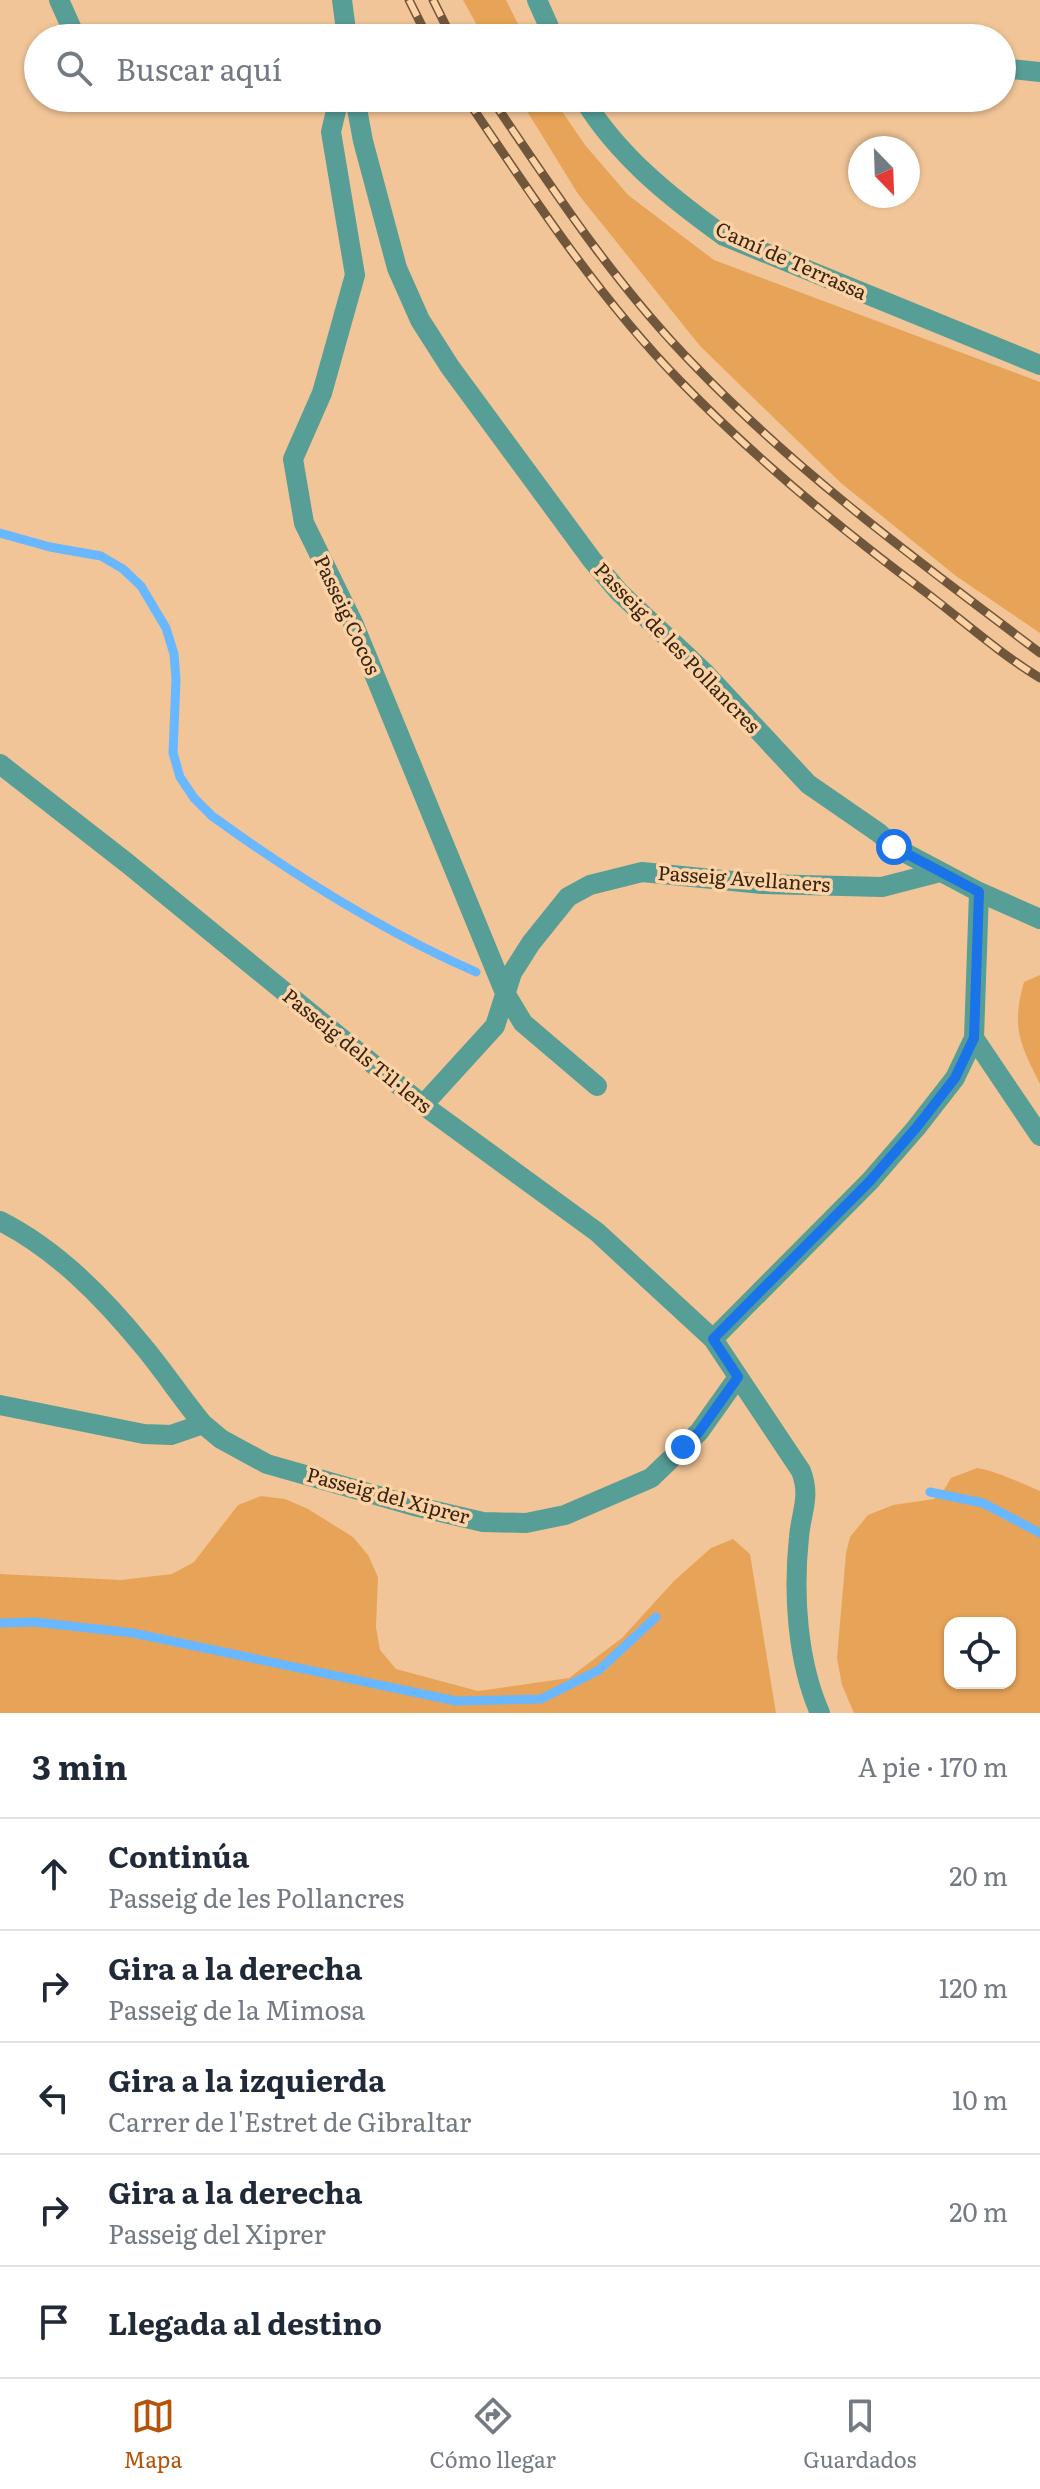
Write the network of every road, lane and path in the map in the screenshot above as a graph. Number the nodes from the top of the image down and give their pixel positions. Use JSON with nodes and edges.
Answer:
{"nodes":[{"id":1,"x":59,"y":0,"type":"edge"},
{"id":2,"x":342,"y":0,"type":"edge"},
{"id":3,"x":537,"y":0,"type":"edge"},
{"id":4,"x":70,"y":24,"type":"edge"},
{"id":5,"x":345,"y":24,"type":"edge"},
{"id":6,"x":548,"y":24,"type":"edge"},
{"id":7,"x":1016,"y":69,"type":"edge"},
{"id":8,"x":1040,"y":72,"type":"edge"},
{"id":9,"x":336,"y":112,"type":"edge"},
{"id":10,"x":358,"y":112,"type":"edge"},
{"id":11,"x":591,"y":112,"type":"edge"},
{"id":12,"x":1040,"y":365,"type":"edge"},
{"id":13,"x":2,"y":767,"type":"edge"},
{"id":14,"x":940,"y":872,"type":"junction"},
{"id":15,"x":979,"y":892,"type":"junction"},
{"id":16,"x":1040,"y":919,"type":"edge"},
{"id":17,"x":505,"y":993,"type":"junction"},
{"id":18,"x":974,"y":1038,"type":"junction"},
{"id":19,"x":597,"y":1086,"type":"dead end"},
{"id":20,"x":423,"y":1105,"type":"junction"},
{"id":21,"x":1040,"y":1136,"type":"edge"},
{"id":22,"x":0,"y":1221,"type":"edge"},
{"id":23,"x":713,"y":1339,"type":"junction"},
{"id":24,"x":738,"y":1377,"type":"junction"},
{"id":25,"x":0,"y":1405,"type":"edge"},
{"id":26,"x":203,"y":1424,"type":"junction"},
{"id":27,"x":820,"y":1713,"type":"edge"}],
"edges":[{"from":1,"to":4,"type":"street"},
{"from":2,"to":5,"type":"street"},
{"from":3,"to":6,"type":"street"},
{"from":7,"to":8,"type":"street"},
{"from":9,"to":17,"type":"street","name":"Passeig Cocos"},
{"from":10,"to":14,"type":"street","name":"Passeig de les Pollancres"},
{"from":11,"to":12,"type":"street","name":"Camí de Terrassa"},
{"from":13,"to":20,"type":"street","name":"Passeig dels Til·lers"},
{"from":14,"to":15,"type":"street","name":"Passeig de les Pollancres"},
{"from":14,"to":17,"type":"street","name":"Passeig Avellaners"},
{"from":15,"to":16,"type":"street","name":"Passeig de les Pollancres"},
{"from":15,"to":18,"type":"street"},
{"from":17,"to":19,"type":"street","name":"Passeig Cocos"},
{"from":17,"to":20,"type":"street","name":"Passeig Avellaners"},
{"from":18,"to":21,"type":"street"},
{"from":18,"to":23,"type":"street"},
{"from":20,"to":23,"type":"street","name":"Passeig dels Til·lers"},
{"from":22,"to":26,"type":"street","name":"Passeig del Xiprer"},
{"from":23,"to":24,"type":"street","name":"Passeig dels Til·lers"},
{"from":24,"to":26,"type":"street","name":"Passeig del Xiprer"},
{"from":24,"to":27,"type":"street","name":"Passeig dels Til·lers"},
{"from":25,"to":26,"type":"street"}]}
